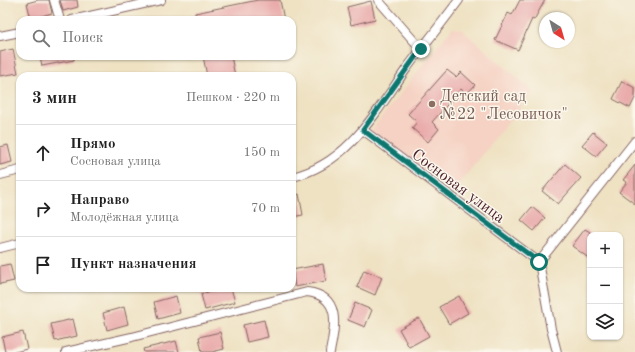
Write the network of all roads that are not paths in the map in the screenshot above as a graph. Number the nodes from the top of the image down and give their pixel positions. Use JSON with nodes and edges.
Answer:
{"nodes":[{"id":1,"x":54,"y":0,"type":"edge"},
{"id":2,"x":161,"y":0,"type":"edge"},
{"id":3,"x":378,"y":0,"type":"edge"},
{"id":4,"x":459,"y":0,"type":"edge"},
{"id":5,"x":59,"y":16,"type":"edge"},
{"id":6,"x":90,"y":16,"type":"edge"},
{"id":7,"x":16,"y":33,"type":"edge"},
{"id":8,"x":0,"y":36,"type":"edge"},
{"id":9,"x":421,"y":49,"type":"junction"},
{"id":10,"x":363,"y":130,"type":"junction"},
{"id":11,"x":635,"y":141,"type":"edge"},
{"id":12,"x":16,"y":171,"type":"edge"},
{"id":13,"x":0,"y":175,"type":"edge"},
{"id":14,"x":296,"y":176,"type":"edge"},
{"id":15,"x":16,"y":244,"type":"edge"},
{"id":16,"x":0,"y":248,"type":"edge"},
{"id":17,"x":539,"y":262,"type":"junction"},
{"id":18,"x":66,"y":352,"type":"edge"},
{"id":19,"x":330,"y":352,"type":"edge"},
{"id":20,"x":557,"y":352,"type":"edge"}],
"edges":[{"from":1,"to":5,"type":"street"},
{"from":2,"to":6,"type":"street"},
{"from":3,"to":9,"type":"street"},
{"from":4,"to":9,"type":"street"},
{"from":7,"to":8,"type":"street"},
{"from":9,"to":10,"type":"street"},
{"from":10,"to":14,"type":"street"},
{"from":10,"to":17,"type":"street","name":"Сосновая улица"},
{"from":11,"to":17,"type":"street"},
{"from":12,"to":13,"type":"street"},
{"from":15,"to":16,"type":"street"},
{"from":17,"to":20,"type":"street"},
{"from":18,"to":19,"type":"street"}]}
